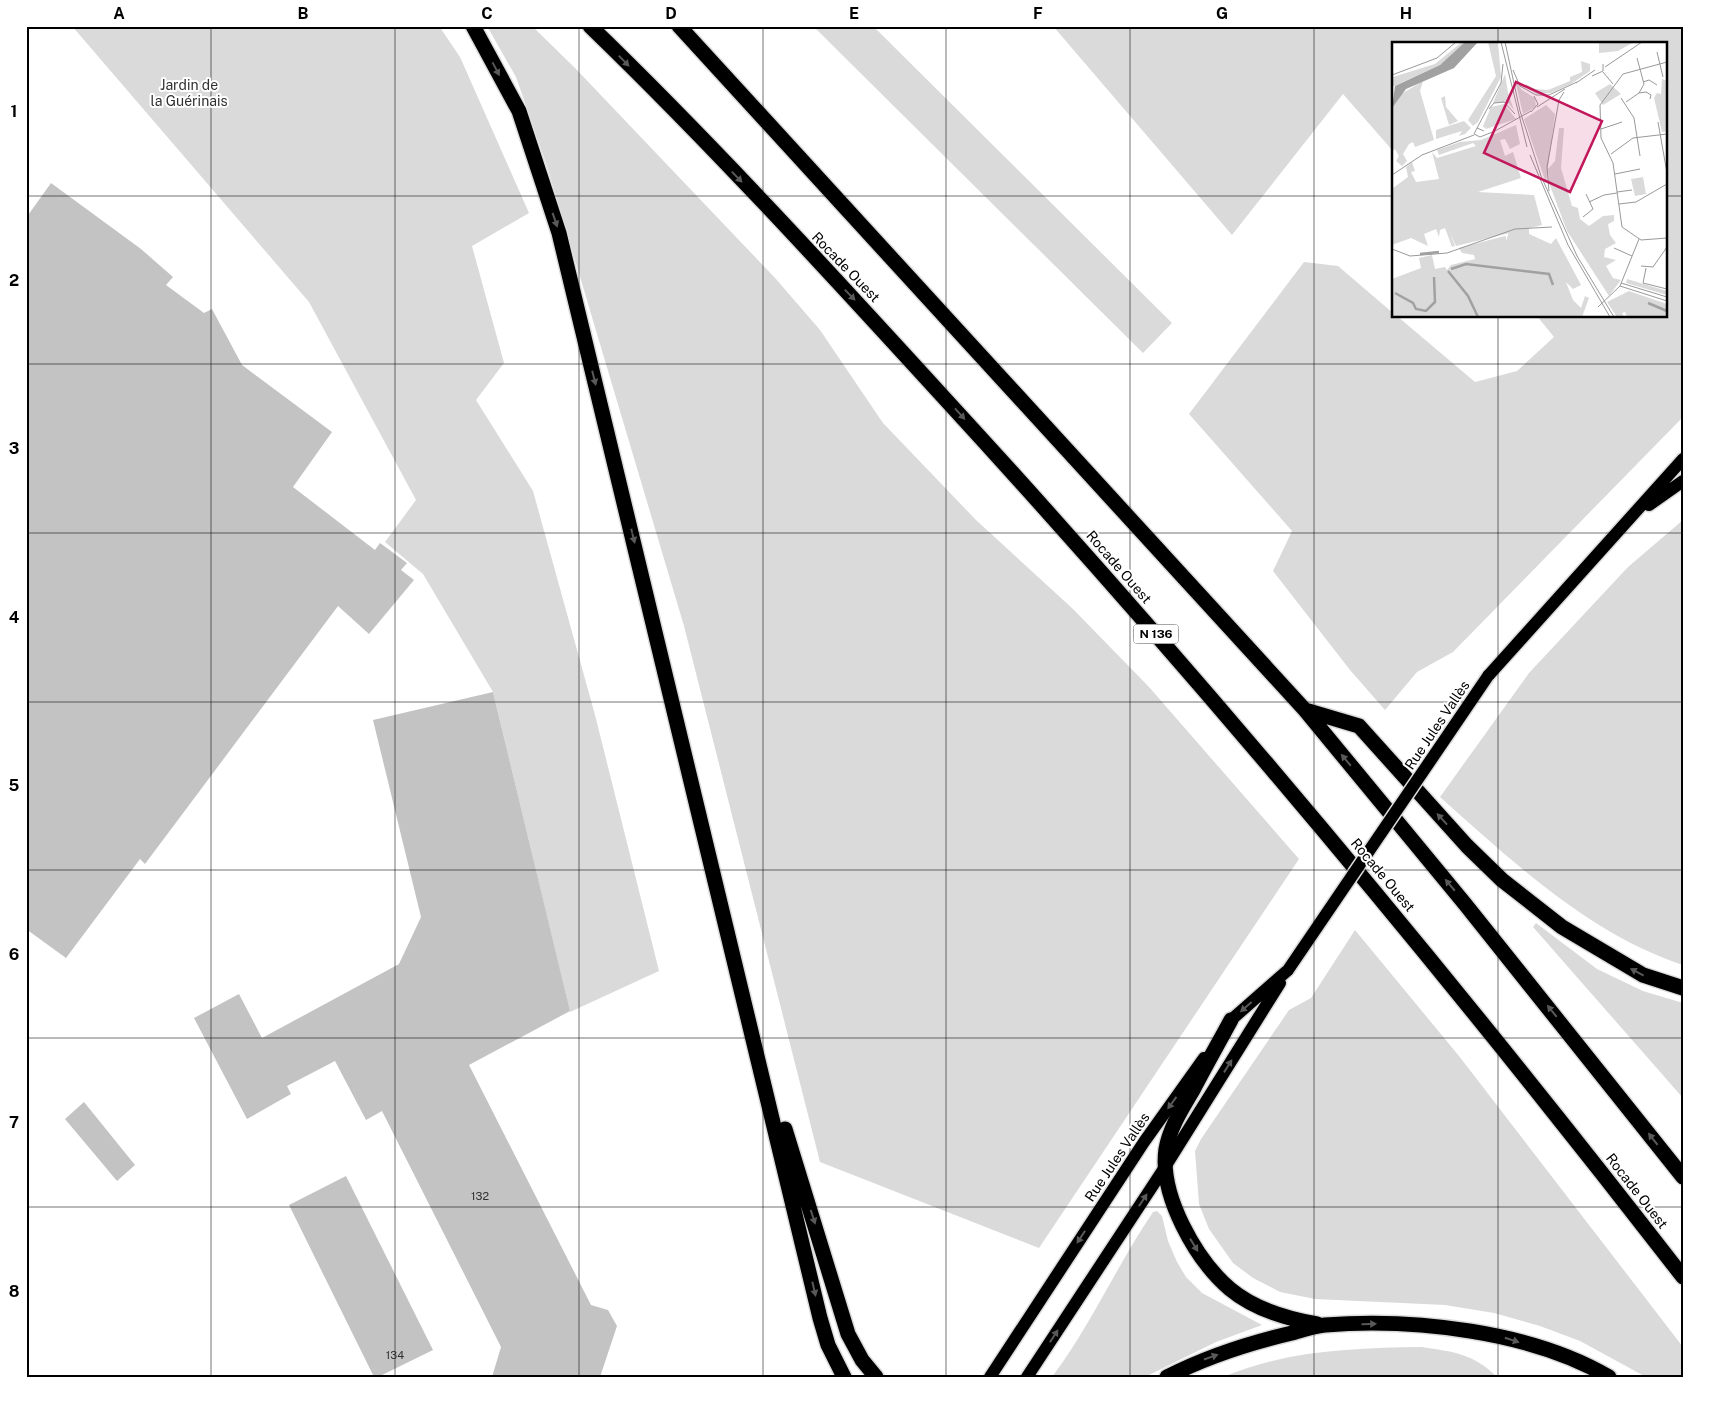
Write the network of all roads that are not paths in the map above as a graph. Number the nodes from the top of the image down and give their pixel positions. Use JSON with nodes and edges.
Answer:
{"nodes":[{"id":1,"x":473,"y":26,"type":"edge"},
{"id":2,"x":590,"y":26,"type":"edge"},
{"id":3,"x":679,"y":26,"type":"edge"},
{"id":4,"x":1683,"y":459,"type":"edge"},
{"id":5,"x":1683,"y":481,"type":"edge"},
{"id":6,"x":1634,"y":516,"type":"junction"},
{"id":7,"x":1305,"y":710,"type":"junction"},
{"id":8,"x":1288,"y":970,"type":"junction"},
{"id":9,"x":1683,"y":988,"type":"edge"},
{"id":10,"x":1231,"y":1020,"type":"junction"},
{"id":11,"x":751,"y":1025,"type":"junction"},
{"id":12,"x":1165,"y":1167,"type":"junction"},
{"id":13,"x":1683,"y":1177,"type":"edge"},
{"id":14,"x":1683,"y":1277,"type":"edge"},
{"id":15,"x":1323,"y":1325,"type":"junction"},
{"id":16,"x":844,"y":1377,"type":"edge"},
{"id":17,"x":876,"y":1377,"type":"edge"},
{"id":18,"x":990,"y":1377,"type":"edge"},
{"id":19,"x":1027,"y":1377,"type":"edge"},
{"id":20,"x":1167,"y":1377,"type":"edge"},
{"id":21,"x":1609,"y":1377,"type":"edge"}],
"edges":[{"from":1,"to":11,"type":"highway","one_way":true},
{"from":2,"to":14,"type":"highway","name":"Rocade Ouest","number":"N 136","one_way":true},
{"from":3,"to":7,"type":"highway"},
{"from":4,"to":6,"type":"main road","name":"Rue Jules Vallès"},
{"from":5,"to":6,"type":"main road","name":"Rue Jules Vallès"},
{"from":6,"to":8,"type":"main road","name":"Rue Jules Vallès","bridge":true},
{"from":9,"to":7,"type":"highway","one_way":true},
{"from":13,"to":7,"type":"highway","one_way":true},
{"from":8,"to":10,"type":"main road","name":"Rue Jules Vallès","one_way":true},
{"from":12,"to":8,"type":"main road","name":"Rue Jules Vallès","one_way":true},
{"from":10,"to":12,"type":"highway"},
{"from":10,"to":18,"type":"main road","name":"Rue Jules Vallès","one_way":true},
{"from":11,"to":16,"type":"highway","one_way":true},
{"from":11,"to":17,"type":"highway","one_way":true},
{"from":12,"to":15,"type":"highway","one_way":true},
{"from":19,"to":12,"type":"main road","name":"Rue Jules Vallès","one_way":true},
{"from":20,"to":15,"type":"highway","one_way":true},
{"from":15,"to":21,"type":"highway","one_way":true}]}
